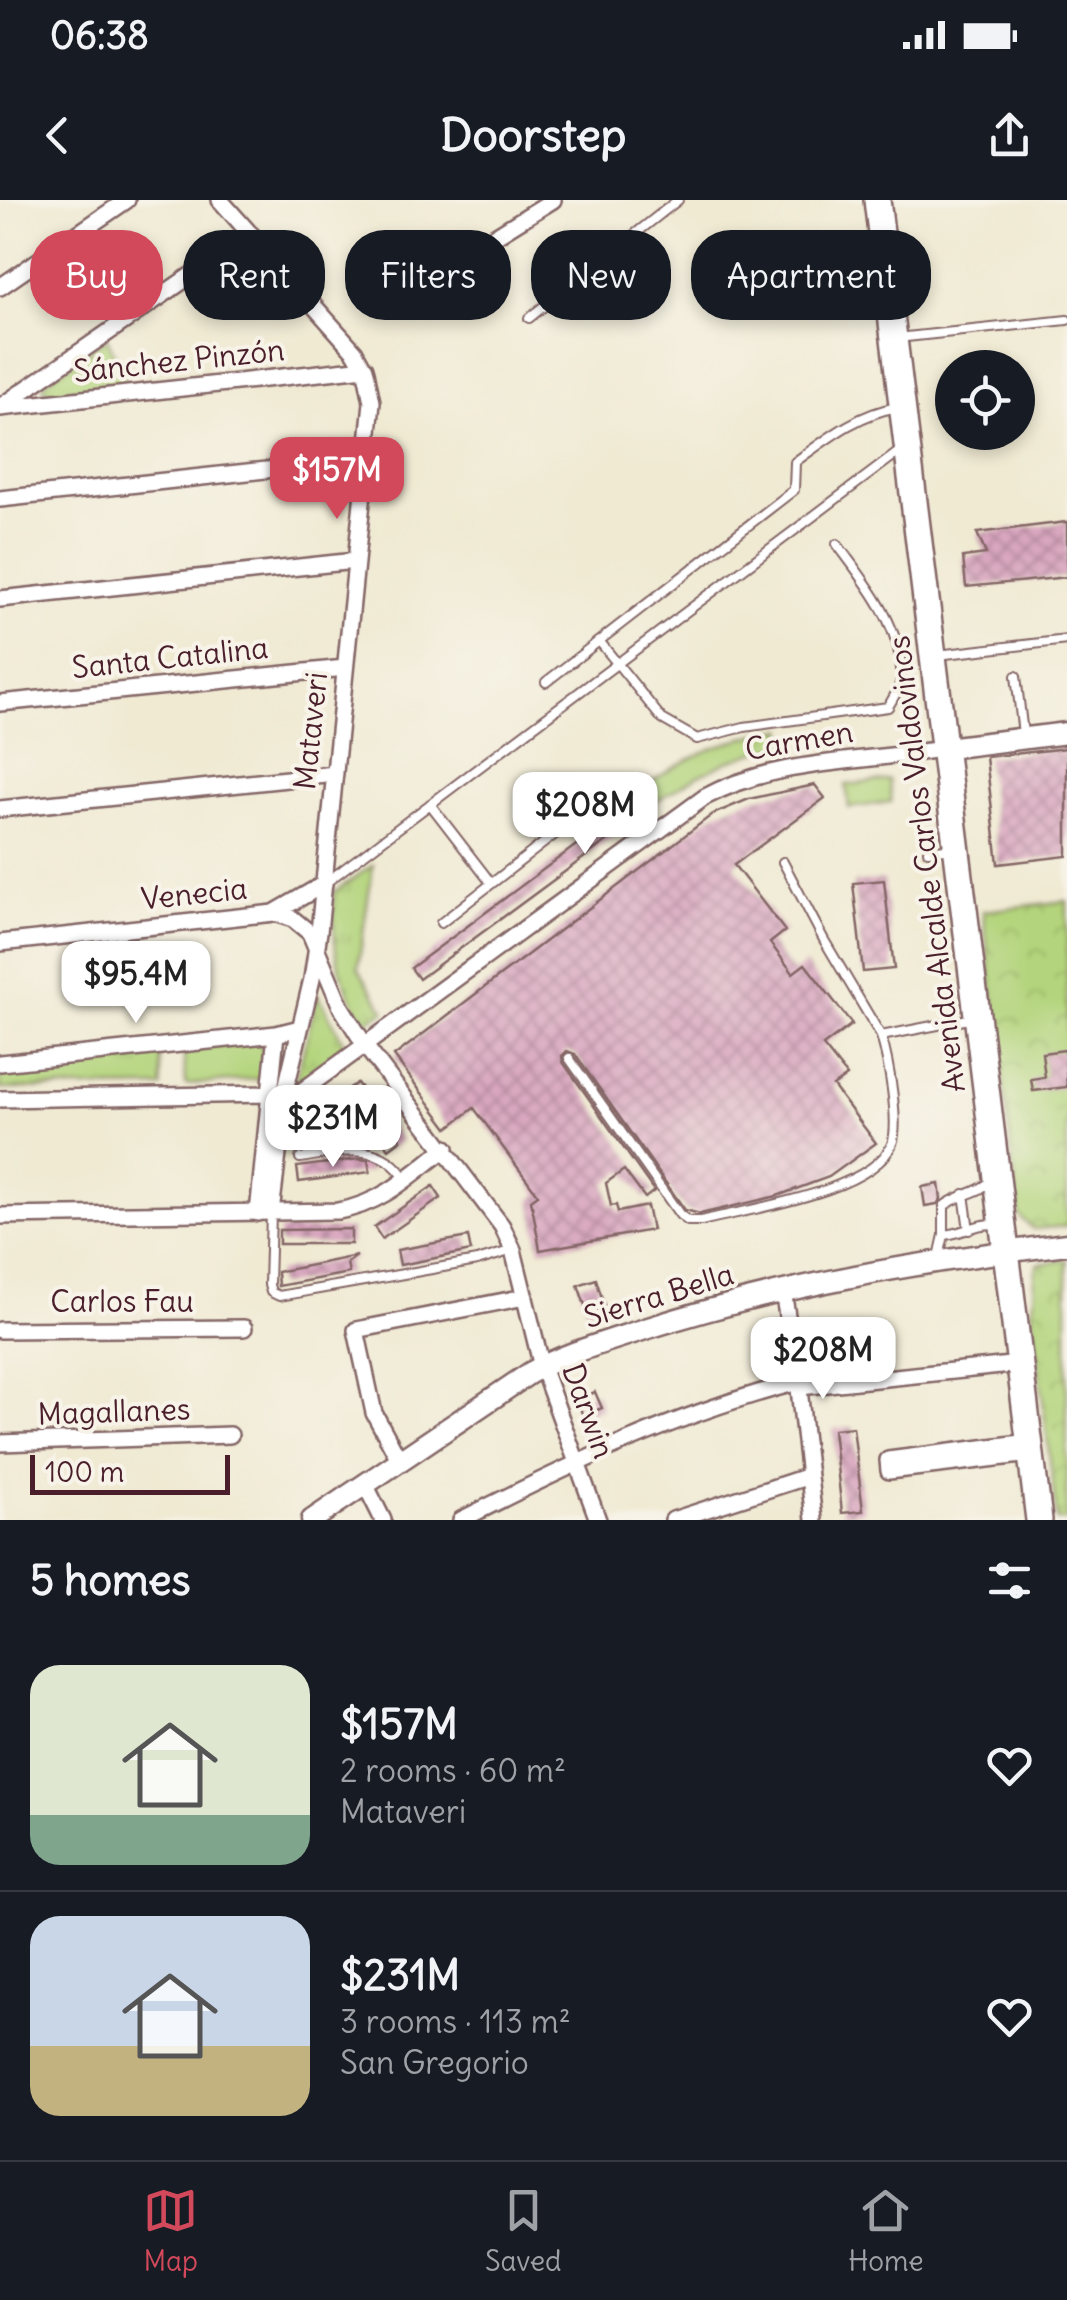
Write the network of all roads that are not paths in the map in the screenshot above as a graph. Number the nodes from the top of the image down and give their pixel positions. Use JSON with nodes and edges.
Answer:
{"nodes":[{"id":1,"x":127,"y":200,"type":"edge"},
{"id":2,"x":220,"y":200,"type":"edge"},
{"id":3,"x":552,"y":200,"type":"edge"},
{"id":4,"x":678,"y":200,"type":"edge"},
{"id":5,"x":877,"y":200,"type":"edge"},
{"id":6,"x":247,"y":230,"type":"edge"},
{"id":7,"x":504,"y":230,"type":"edge"},
{"id":8,"x":183,"y":281,"type":"edge"},
{"id":9,"x":0,"y":287,"type":"edge"},
{"id":10,"x":325,"y":316,"type":"edge"},
{"id":11,"x":529,"y":318,"type":"dead end"},
{"id":12,"x":1067,"y":320,"type":"edge"},
{"id":13,"x":894,"y":338,"type":"junction"},
{"id":14,"x":364,"y":368,"type":"junction"},
{"id":15,"x":903,"y":406,"type":"junction"},
{"id":16,"x":0,"y":408,"type":"edge"},
{"id":17,"x":908,"y":445,"type":"junction"},
{"id":18,"x":367,"y":458,"type":"junction"},
{"id":19,"x":0,"y":499,"type":"edge"},
{"id":20,"x":837,"y":544,"type":"dead end"},
{"id":21,"x":355,"y":561,"type":"junction"},
{"id":22,"x":0,"y":599,"type":"edge"},
{"id":23,"x":1067,"y":640,"type":"edge"},
{"id":24,"x":600,"y":642,"type":"junction"},
{"id":25,"x":934,"y":656,"type":"junction"},
{"id":26,"x":616,"y":666,"type":"junction"},
{"id":27,"x":345,"y":668,"type":"junction"},
{"id":28,"x":1016,"y":676,"type":"dead end"},
{"id":29,"x":546,"y":682,"type":"dead end"},
{"id":30,"x":0,"y":703,"type":"edge"},
{"id":31,"x":1067,"y":734,"type":"edge"},
{"id":32,"x":1024,"y":739,"type":"junction"},
{"id":33,"x":946,"y":748,"type":"junction"},
{"id":34,"x":334,"y":774,"type":"junction"},
{"id":35,"x":623,"y":780,"type":"dead end"},
{"id":36,"x":430,"y":804,"type":"junction"},
{"id":37,"x":0,"y":809,"type":"edge"},
{"id":38,"x":958,"y":848,"type":"junction"},
{"id":39,"x":928,"y":850,"type":"dead end"},
{"id":40,"x":782,"y":862,"type":"dead end"},
{"id":41,"x":492,"y":883,"type":"junction"},
{"id":42,"x":324,"y":884,"type":"junction"},
{"id":43,"x":274,"y":913,"type":"junction"},
{"id":44,"x":441,"y":924,"type":"dead end"},
{"id":45,"x":0,"y":943,"type":"edge"},
{"id":46,"x":316,"y":945,"type":"junction"},
{"id":47,"x":978,"y":1017,"type":"junction"},
{"id":48,"x":300,"y":1028,"type":"junction"},
{"id":49,"x":276,"y":1034,"type":"junction"},
{"id":50,"x":881,"y":1036,"type":"junction"},
{"id":51,"x":366,"y":1046,"type":"junction"},
{"id":52,"x":568,"y":1058,"type":"dead end"},
{"id":53,"x":0,"y":1063,"type":"edge"},
{"id":54,"x":268,"y":1094,"type":"junction"},
{"id":55,"x":0,"y":1100,"type":"edge"},
{"id":56,"x":284,"y":1104,"type":"junction"},
{"id":57,"x":446,"y":1148,"type":"junction"},
{"id":58,"x":300,"y":1158,"type":"dead end"},
{"id":59,"x":997,"y":1174,"type":"junction"},
{"id":60,"x":406,"y":1180,"type":"junction"},
{"id":61,"x":964,"y":1194,"type":"junction"},
{"id":62,"x":265,"y":1212,"type":"junction"},
{"id":63,"x":0,"y":1216,"type":"edge"},
{"id":64,"x":964,"y":1232,"type":"junction"},
{"id":65,"x":944,"y":1236,"type":"junction"},
{"id":66,"x":1005,"y":1241,"type":"junction"},
{"id":67,"x":1067,"y":1244,"type":"edge"},
{"id":68,"x":515,"y":1256,"type":"junction"},
{"id":69,"x":971,"y":1256,"type":"junction"},
{"id":70,"x":938,"y":1261,"type":"junction"},
{"id":71,"x":783,"y":1291,"type":"junction"},
{"id":72,"x":525,"y":1297,"type":"junction"},
{"id":73,"x":244,"y":1328,"type":"dead end"},
{"id":74,"x":0,"y":1330,"type":"edge"},
{"id":75,"x":1020,"y":1364,"type":"junction"},
{"id":76,"x":542,"y":1366,"type":"junction"},
{"id":77,"x":798,"y":1386,"type":"junction"},
{"id":78,"x":230,"y":1435,"type":"dead end"},
{"id":79,"x":0,"y":1443,"type":"edge"},
{"id":80,"x":1030,"y":1448,"type":"junction"},
{"id":81,"x":400,"y":1460,"type":"junction"},
{"id":82,"x":578,"y":1464,"type":"junction"},
{"id":83,"x":809,"y":1480,"type":"junction"},
{"id":84,"x":365,"y":1484,"type":"junction"},
{"id":85,"x":312,"y":1520,"type":"edge"},
{"id":86,"x":384,"y":1520,"type":"edge"},
{"id":87,"x":461,"y":1520,"type":"edge"},
{"id":88,"x":479,"y":1520,"type":"edge"},
{"id":89,"x":598,"y":1520,"type":"edge"},
{"id":90,"x":673,"y":1520,"type":"edge"},
{"id":91,"x":701,"y":1520,"type":"edge"},
{"id":92,"x":814,"y":1520,"type":"edge"},
{"id":93,"x":1039,"y":1520,"type":"edge"}],
"edges":[{"from":1,"to":9,"type":"street"},
{"from":2,"to":6,"type":"street","name":"Mataveri"},
{"from":3,"to":7,"type":"street"},
{"from":4,"to":11,"type":"lane"},
{"from":5,"to":13,"type":"main road","name":"Avenida Alcalde Carlos Valdovinos"},
{"from":8,"to":16,"type":"street"},
{"from":10,"to":14,"type":"street","name":"Mataveri"},
{"from":12,"to":13,"type":"lane"},
{"from":13,"to":15,"type":"main road","name":"Avenida Alcalde Carlos Valdovinos"},
{"from":14,"to":16,"type":"street","name":"Sánchez Pinzón"},
{"from":14,"to":18,"type":"street","name":"Mataveri"},
{"from":15,"to":17,"type":"main road","name":"Avenida Alcalde Carlos Valdovinos"},
{"from":15,"to":24,"type":"lane"},
{"from":17,"to":25,"type":"main road","name":"Avenida Alcalde Carlos Valdovinos"},
{"from":17,"to":26,"type":"lane"},
{"from":18,"to":19,"type":"street"},
{"from":18,"to":21,"type":"street","name":"Mataveri"},
{"from":20,"to":26,"type":"lane"},
{"from":21,"to":22,"type":"street"},
{"from":21,"to":27,"type":"street","name":"Mataveri"},
{"from":23,"to":25,"type":"lane"},
{"from":24,"to":26,"type":"lane"},
{"from":24,"to":29,"type":"lane"},
{"from":25,"to":33,"type":"main road","name":"Avenida Alcalde Carlos Valdovinos"},
{"from":26,"to":36,"type":"lane"},
{"from":27,"to":30,"type":"street","name":"Santa Catalina"},
{"from":27,"to":34,"type":"street","name":"Mataveri"},
{"from":28,"to":32,"type":"lane"},
{"from":31,"to":32,"type":"street","name":"Carmen"},
{"from":32,"to":33,"type":"street","name":"Carmen"},
{"from":33,"to":38,"type":"main road","name":"Avenida Alcalde Carlos Valdovinos"},
{"from":33,"to":51,"type":"street","name":"Carmen"},
{"from":34,"to":37,"type":"street"},
{"from":34,"to":42,"type":"street","name":"Mataveri"},
{"from":35,"to":41,"type":"lane"},
{"from":36,"to":41,"type":"lane"},
{"from":36,"to":42,"type":"lane"},
{"from":38,"to":39,"type":"lane"},
{"from":38,"to":47,"type":"main road","name":"Avenida Alcalde Carlos Valdovinos"},
{"from":40,"to":50,"type":"lane"},
{"from":41,"to":44,"type":"lane"},
{"from":42,"to":43,"type":"street","name":"Venecia"},
{"from":42,"to":46,"type":"street","name":"Mataveri"},
{"from":43,"to":45,"type":"street","name":"Venecia"},
{"from":43,"to":46,"type":"street","name":"Venecia"},
{"from":46,"to":48,"type":"street"},
{"from":46,"to":51,"type":"street","name":"Mataveri"},
{"from":47,"to":50,"type":"lane"},
{"from":47,"to":59,"type":"main road","name":"Avenida Alcalde Carlos Valdovinos"},
{"from":48,"to":49,"type":"street"},
{"from":48,"to":56,"type":"street"},
{"from":49,"to":53,"type":"street"},
{"from":49,"to":54,"type":"street"},
{"from":50,"to":52,"type":"lane"},
{"from":51,"to":56,"type":"street","name":"Carmen"},
{"from":51,"to":57,"type":"street","name":"Mataveri"},
{"from":54,"to":55,"type":"street"},
{"from":54,"to":62,"type":"street"},
{"from":56,"to":62,"type":"street"},
{"from":57,"to":60,"type":"street"},
{"from":57,"to":68,"type":"street","name":"Mataveri"},
{"from":58,"to":60,"type":"lane"},
{"from":59,"to":61,"type":"lane"},
{"from":59,"to":66,"type":"main road","name":"Avenida Alcalde Carlos Valdovinos"},
{"from":60,"to":62,"type":"street"},
{"from":61,"to":64,"type":"lane"},
{"from":61,"to":65,"type":"lane"},
{"from":62,"to":63,"type":"street"},
{"from":62,"to":68,"type":"lane"},
{"from":64,"to":65,"type":"lane"},
{"from":64,"to":66,"type":"lane"},
{"from":64,"to":69,"type":"lane"},
{"from":65,"to":70,"type":"lane"},
{"from":66,"to":67,"type":"street","name":"Sierra Bella"},
{"from":66,"to":69,"type":"street","name":"Sierra Bella"},
{"from":66,"to":75,"type":"main road","name":"Avenida Alcalde Carlos Valdovinos"},
{"from":68,"to":72,"type":"street","name":"Darwin"},
{"from":69,"to":70,"type":"street","name":"Sierra Bella"},
{"from":70,"to":71,"type":"street","name":"Sierra Bella"},
{"from":71,"to":76,"type":"street","name":"Sierra Bella"},
{"from":71,"to":77,"type":"street"},
{"from":72,"to":76,"type":"street","name":"Darwin"},
{"from":72,"to":81,"type":"street"},
{"from":73,"to":74,"type":"street","name":"Carlos Fau"},
{"from":75,"to":77,"type":"street"},
{"from":75,"to":80,"type":"main road","name":"Avenida Alcalde Carlos Valdovinos"},
{"from":76,"to":81,"type":"street","name":"Sierra Bella"},
{"from":76,"to":82,"type":"street","name":"Darwin"},
{"from":77,"to":82,"type":"street"},
{"from":77,"to":83,"type":"street"},
{"from":78,"to":79,"type":"street","name":"Magallanes"},
{"from":80,"to":80,"type":"street"},
{"from":80,"to":93,"type":"main road","name":"Avenida Alcalde Carlos Valdovinos"},
{"from":81,"to":84,"type":"street","name":"Sierra Bella"},
{"from":82,"to":87,"type":"street"},
{"from":82,"to":88,"type":"street"},
{"from":82,"to":89,"type":"street","name":"Darwin"},
{"from":83,"to":90,"type":"street"},
{"from":83,"to":91,"type":"street"},
{"from":83,"to":92,"type":"street"},
{"from":84,"to":85,"type":"street","name":"Sierra Bella"},
{"from":84,"to":86,"type":"street"}]}
